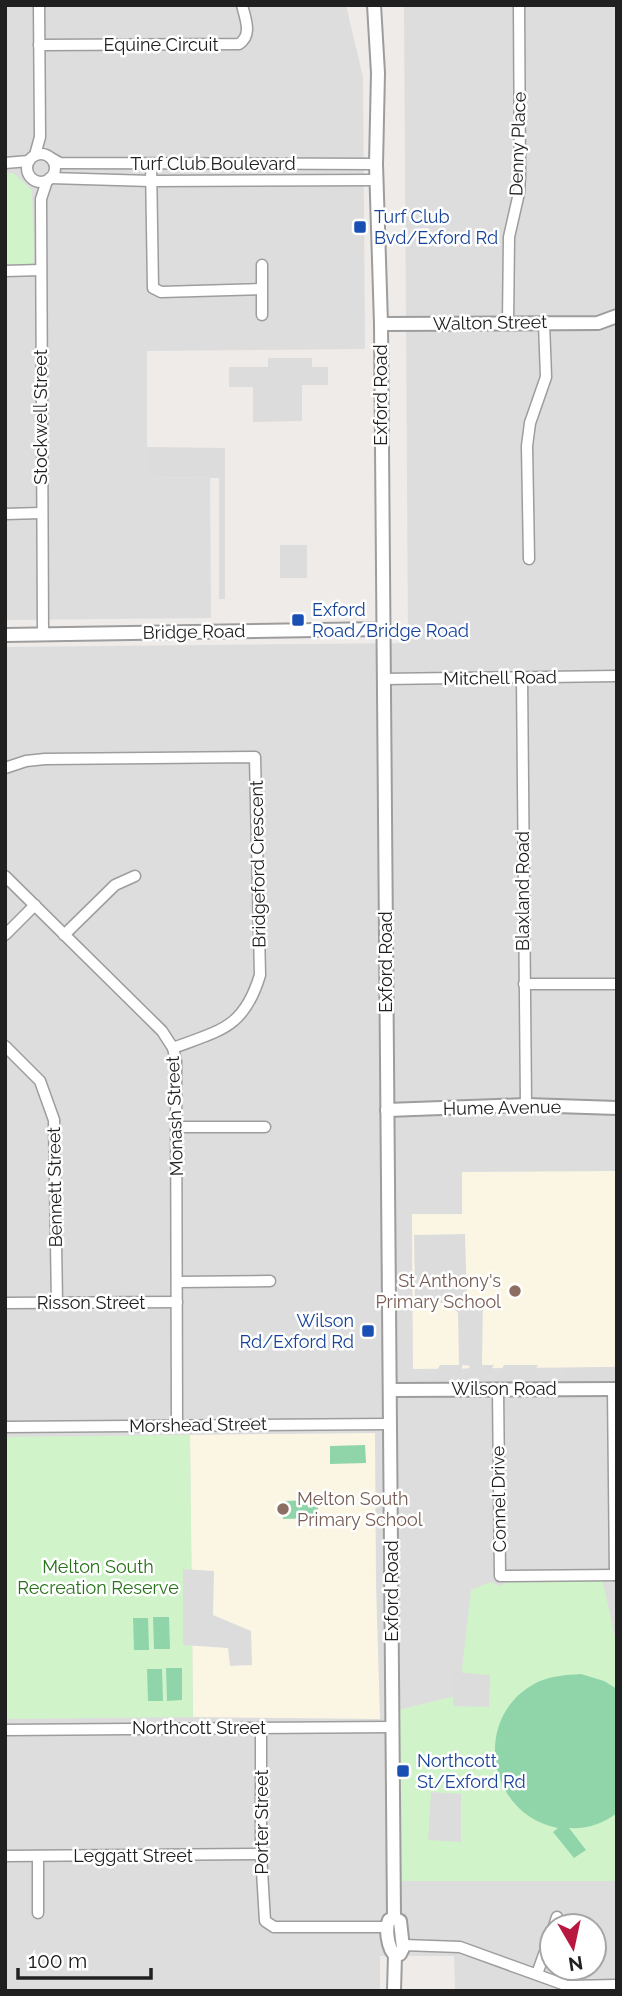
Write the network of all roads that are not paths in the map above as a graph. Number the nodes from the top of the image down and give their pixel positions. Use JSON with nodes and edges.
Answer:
{"nodes":[{"id":1,"x":39,"y":5,"type":"edge"},
{"id":2,"x":242,"y":5,"type":"edge"},
{"id":3,"x":374,"y":5,"type":"edge"},
{"id":4,"x":519,"y":5,"type":"edge"},
{"id":5,"x":39,"y":45,"type":"junction"},
{"id":6,"x":40,"y":137,"type":"junction"},
{"id":7,"x":49,"y":157,"type":"junction"},
{"id":8,"x":32,"y":158,"type":"junction"},
{"id":9,"x":6,"y":162,"type":"edge"},
{"id":10,"x":150,"y":164,"type":"junction"},
{"id":11,"x":376,"y":164,"type":"junction"},
{"id":12,"x":30,"y":176,"type":"junction"},
{"id":13,"x":48,"y":180,"type":"junction"},
{"id":14,"x":376,"y":180,"type":"junction"},
{"id":15,"x":151,"y":181,"type":"junction"},
{"id":16,"x":41,"y":200,"type":"junction"},
{"id":17,"x":262,"y":265,"type":"dead end"},
{"id":18,"x":41,"y":270,"type":"junction"},
{"id":19,"x":5,"y":271,"type":"edge"},
{"id":20,"x":261,"y":289,"type":"junction"},
{"id":21,"x":262,"y":315,"type":"dead end"},
{"id":22,"x":617,"y":316,"type":"edge"},
{"id":23,"x":508,"y":323,"type":"junction"},
{"id":24,"x":544,"y":323,"type":"junction"},
{"id":25,"x":598,"y":323,"type":"junction"},
{"id":26,"x":381,"y":324,"type":"junction"},
{"id":27,"x":617,"y":329,"type":"edge"},
{"id":28,"x":41,"y":513,"type":"junction"},
{"id":29,"x":5,"y":514,"type":"edge"},
{"id":30,"x":529,"y":559,"type":"dead end"},
{"id":31,"x":383,"y":629,"type":"junction"},
{"id":32,"x":43,"y":634,"type":"junction"},
{"id":33,"x":5,"y":635,"type":"edge"},
{"id":34,"x":617,"y":676,"type":"edge"},
{"id":35,"x":522,"y":677,"type":"junction"},
{"id":36,"x":383,"y":679,"type":"junction"},
{"id":37,"x":5,"y":768,"type":"edge"},
{"id":38,"x":5,"y":876,"type":"edge"},
{"id":39,"x":135,"y":876,"type":"dead end"},
{"id":40,"x":35,"y":905,"type":"junction"},
{"id":41,"x":5,"y":935,"type":"edge"},
{"id":42,"x":64,"y":935,"type":"junction"},
{"id":43,"x":524,"y":984,"type":"junction"},
{"id":44,"x":617,"y":984,"type":"edge"},
{"id":45,"x":5,"y":1046,"type":"edge"},
{"id":46,"x":173,"y":1048,"type":"junction"},
{"id":47,"x":526,"y":1105,"type":"junction"},
{"id":48,"x":617,"y":1108,"type":"edge"},
{"id":49,"x":387,"y":1110,"type":"junction"},
{"id":50,"x":177,"y":1127,"type":"junction"},
{"id":51,"x":265,"y":1127,"type":"dead end"},
{"id":52,"x":270,"y":1281,"type":"dead end"},
{"id":53,"x":177,"y":1282,"type":"junction"},
{"id":54,"x":177,"y":1302,"type":"junction"},
{"id":55,"x":5,"y":1303,"type":"edge"},
{"id":56,"x":57,"y":1303,"type":"junction"},
{"id":57,"x":615,"y":1389,"type":"edge"},
{"id":58,"x":391,"y":1390,"type":"junction"},
{"id":59,"x":498,"y":1390,"type":"junction"},
{"id":60,"x":390,"y":1424,"type":"junction"},
{"id":61,"x":177,"y":1425,"type":"junction"},
{"id":62,"x":5,"y":1427,"type":"edge"},
{"id":63,"x":616,"y":1575,"type":"edge"},
{"id":64,"x":392,"y":1727,"type":"junction"},
{"id":65,"x":261,"y":1728,"type":"junction"},
{"id":66,"x":5,"y":1730,"type":"edge"},
{"id":67,"x":261,"y":1854,"type":"junction"},
{"id":68,"x":5,"y":1856,"type":"edge"},
{"id":69,"x":37,"y":1856,"type":"junction"},
{"id":70,"x":38,"y":1913,"type":"dead end"},
{"id":71,"x":391,"y":1923,"type":"junction"},
{"id":72,"x":399,"y":1950,"type":"junction"},
{"id":73,"x":537,"y":1974,"type":"joint"},
{"id":74,"x":617,"y":1986,"type":"edge"},
{"id":75,"x":394,"y":1991,"type":"edge"}],
"edges":[{"from":1,"to":5,"type":"street"},
{"from":2,"to":5,"type":"street","name":"Equine Circuit"},
{"from":3,"to":11,"type":"street","name":"Exford Road"},
{"from":4,"to":23,"type":"street","name":"Denny Place"},
{"from":5,"to":6,"type":"street"},
{"from":6,"to":7,"type":"street"},
{"from":6,"to":8,"type":"street"},
{"from":7,"to":8,"type":"street"},
{"from":7,"to":10,"type":"street","name":"Turf Club Boulevard"},
{"from":7,"to":13,"type":"street"},
{"from":8,"to":9,"type":"street"},
{"from":8,"to":12,"type":"street"},
{"from":9,"to":12,"type":"street"},
{"from":10,"to":11,"type":"street","name":"Turf Club Boulevard"},
{"from":10,"to":15,"type":"street"},
{"from":11,"to":14,"type":"street","name":"Exford Road"},
{"from":12,"to":13,"type":"street"},
{"from":12,"to":16,"type":"street","name":"Stockwell Street"},
{"from":13,"to":15,"type":"street","name":"Turf Club Boulevard"},
{"from":13,"to":16,"type":"street","name":"Stockwell Street"},
{"from":14,"to":15,"type":"street","name":"Turf Club Boulevard"},
{"from":14,"to":26,"type":"street","name":"Exford Road"},
{"from":15,"to":20,"type":"street"},
{"from":16,"to":18,"type":"street","name":"Stockwell Street"},
{"from":17,"to":20,"type":"street"},
{"from":18,"to":19,"type":"street"},
{"from":18,"to":28,"type":"street","name":"Stockwell Street"},
{"from":20,"to":21,"type":"street"},
{"from":22,"to":25,"type":"street","name":"Walton Street"},
{"from":23,"to":24,"type":"street","name":"Walton Street"},
{"from":23,"to":26,"type":"street","name":"Walton Street"},
{"from":24,"to":25,"type":"street","name":"Walton Street"},
{"from":24,"to":30,"type":"street"},
{"from":25,"to":27,"type":"street","name":"Walton Street"},
{"from":26,"to":31,"type":"street","name":"Exford Road"},
{"from":28,"to":29,"type":"street"},
{"from":28,"to":32,"type":"street","name":"Stockwell Street"},
{"from":31,"to":32,"type":"street","name":"Bridge Road"},
{"from":31,"to":36,"type":"street","name":"Exford Road"},
{"from":32,"to":33,"type":"street","name":"Bridge Road"},
{"from":34,"to":35,"type":"street","name":"Mitchell Road"},
{"from":35,"to":36,"type":"street","name":"Mitchell Road"},
{"from":35,"to":43,"type":"street","name":"Blaxland Road"},
{"from":36,"to":49,"type":"street","name":"Exford Road"},
{"from":37,"to":46,"type":"street","name":"Bridgeford Crescent"},
{"from":38,"to":40,"type":"street","name":"Monash Street"},
{"from":39,"to":42,"type":"street"},
{"from":40,"to":41,"type":"street"},
{"from":40,"to":42,"type":"street","name":"Monash Street"},
{"from":42,"to":46,"type":"street","name":"Monash Street"},
{"from":43,"to":44,"type":"street"},
{"from":43,"to":47,"type":"street","name":"Blaxland Road"},
{"from":45,"to":56,"type":"street","name":"Bennett Street"},
{"from":46,"to":50,"type":"street","name":"Monash Street"},
{"from":47,"to":48,"type":"street","name":"Hume Avenue"},
{"from":47,"to":49,"type":"street","name":"Hume Avenue"},
{"from":49,"to":58,"type":"street","name":"Exford Road"},
{"from":50,"to":51,"type":"street"},
{"from":50,"to":53,"type":"street","name":"Monash Street"},
{"from":52,"to":53,"type":"street"},
{"from":53,"to":54,"type":"street","name":"Monash Street"},
{"from":54,"to":56,"type":"street","name":"Risson Street"},
{"from":54,"to":61,"type":"street","name":"Monash Street"},
{"from":55,"to":56,"type":"street","name":"Risson Street"},
{"from":57,"to":59,"type":"street","name":"Wilson Road"},
{"from":57,"to":63,"type":"street"},
{"from":58,"to":59,"type":"street","name":"Wilson Road"},
{"from":58,"to":60,"type":"street","name":"Exford Road"},
{"from":59,"to":63,"type":"street","name":"Connel Drive"},
{"from":60,"to":61,"type":"street","name":"Morshead Street"},
{"from":60,"to":64,"type":"street","name":"Exford Road"},
{"from":61,"to":62,"type":"street","name":"Morshead Street"},
{"from":64,"to":65,"type":"street","name":"Northcott Street"},
{"from":64,"to":71,"type":"street","name":"Exford Road"},
{"from":65,"to":66,"type":"street","name":"Northcott Street"},
{"from":65,"to":67,"type":"street","name":"Porter Street"},
{"from":67,"to":69,"type":"street","name":"Leggatt Street"},
{"from":67,"to":71,"type":"street","name":"Porter Street"},
{"from":68,"to":69,"type":"street","name":"Leggatt Street"},
{"from":69,"to":70,"type":"street"},
{"from":71,"to":72,"type":"street","name":"Exford Road"},
{"from":72,"to":73,"type":"street"},
{"from":72,"to":75,"type":"street","name":"Exford Road"},
{"from":73,"to":74,"type":"street"}]}
